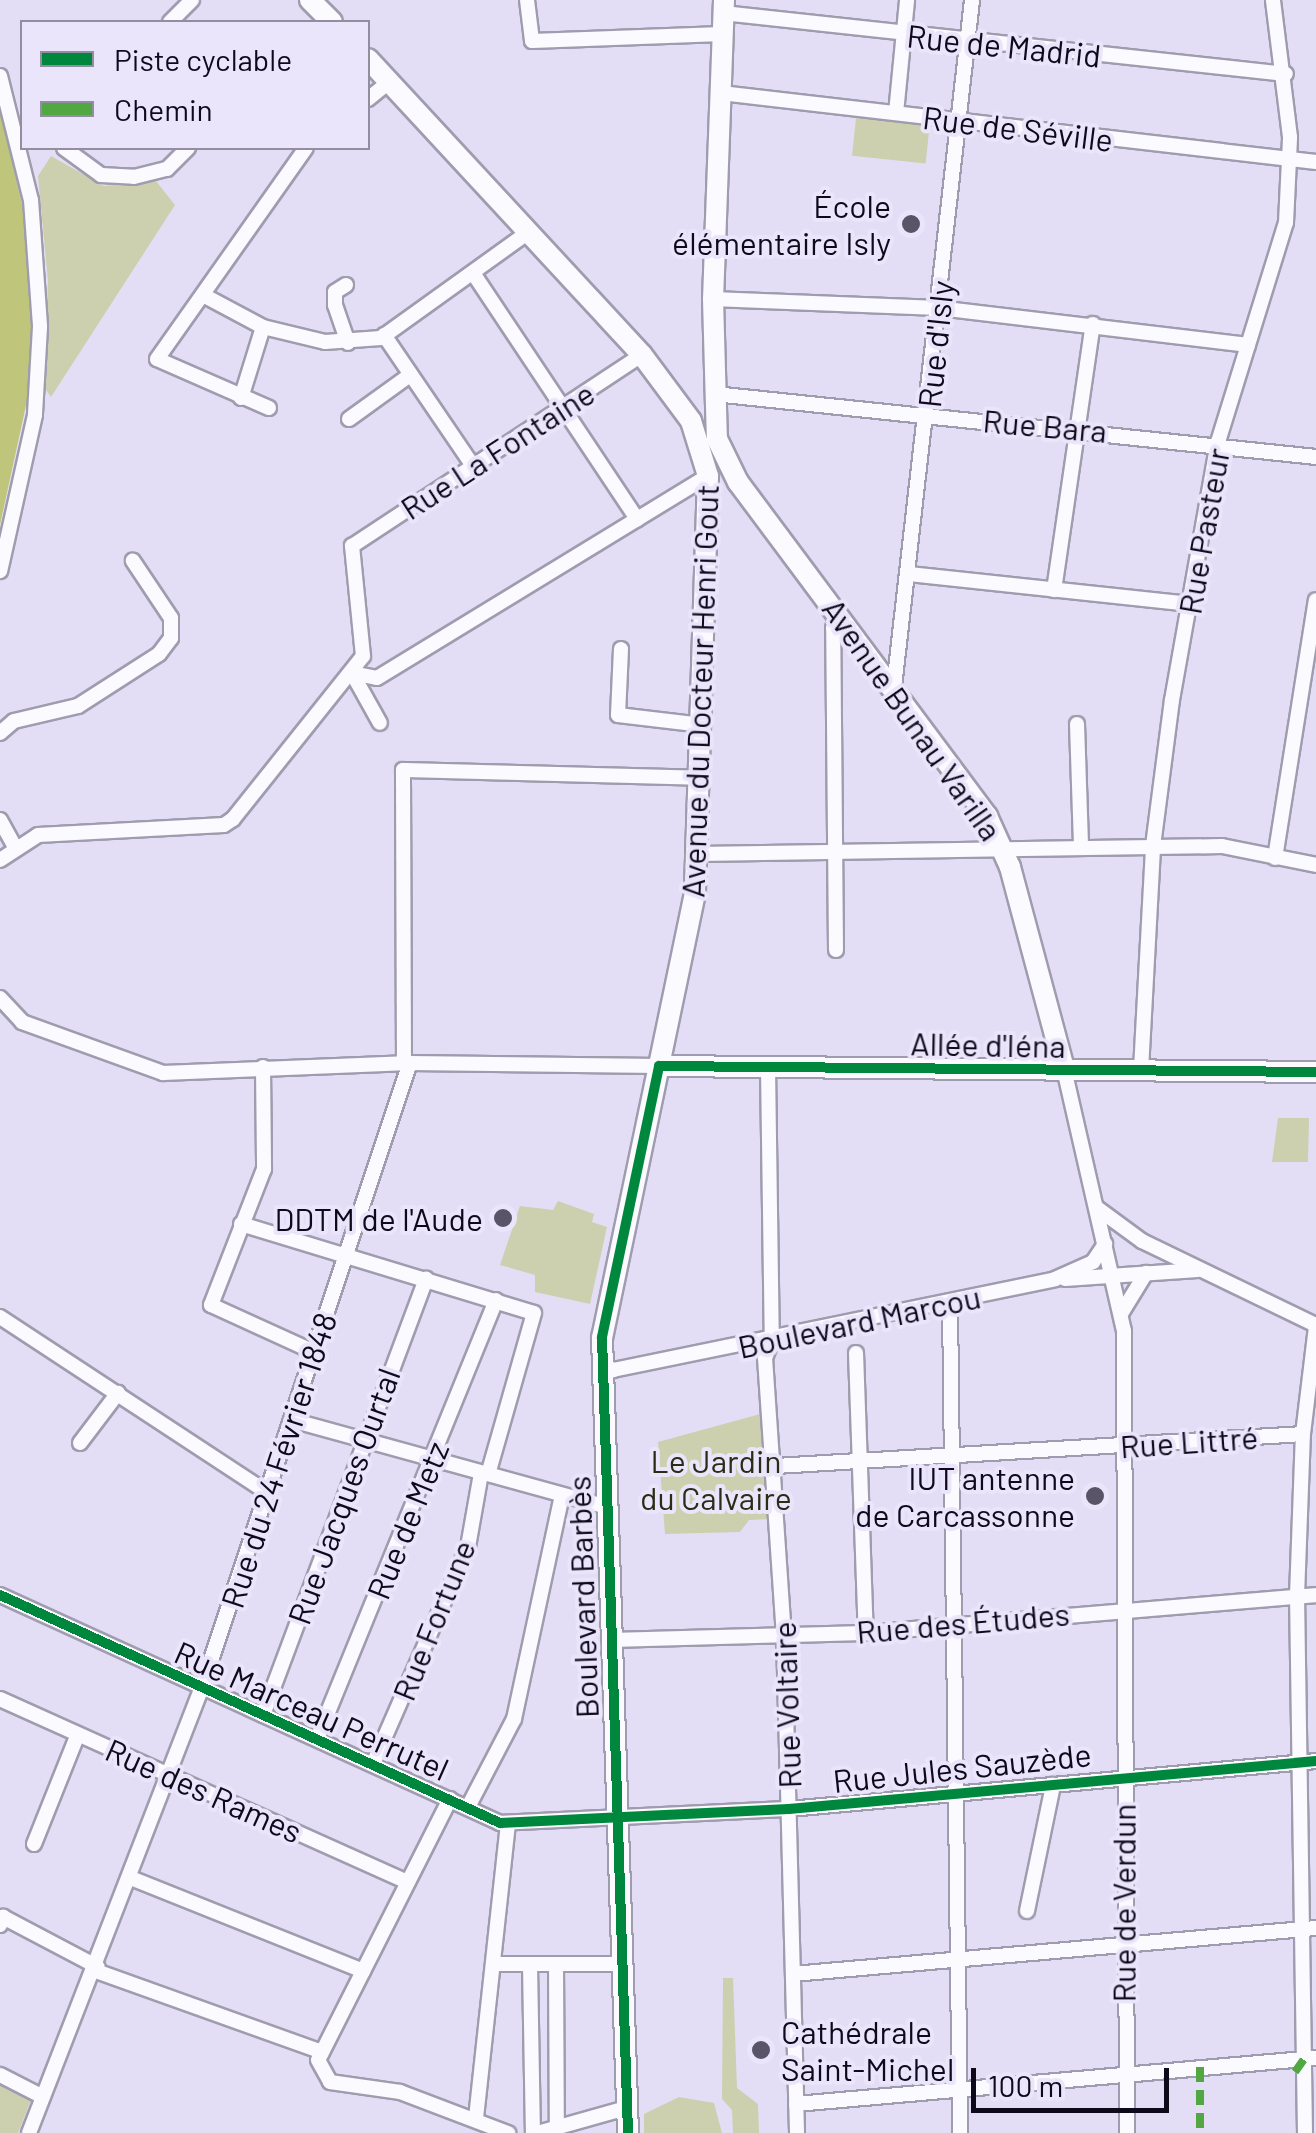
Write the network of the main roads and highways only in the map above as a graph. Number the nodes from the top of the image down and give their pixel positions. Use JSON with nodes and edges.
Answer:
{"nodes":[{"id":1,"x":310,"y":0,"type":"edge"},
{"id":2,"x":723,"y":16,"type":"edge"},
{"id":3,"x":330,"y":20,"type":"edge"},
{"id":4,"x":370,"y":61,"type":"edge"},
{"id":5,"x":714,"y":394,"type":"junction"},
{"id":6,"x":696,"y":424,"type":"junction"},
{"id":7,"x":738,"y":482,"type":"junction"},
{"id":8,"x":708,"y":483,"type":"junction"},
{"id":9,"x":659,"y":1066,"type":"junction"},
{"id":10,"x":1064,"y":1070,"type":"junction"},
{"id":11,"x":1316,"y":1072,"type":"edge"},
{"id":12,"x":628,"y":2133,"type":"edge"}],
"edges":[{"from":1,"to":3,"type":"main road"},
{"from":2,"to":5,"type":"main road"},
{"from":4,"to":6,"type":"main road","name":"Avenue Bunau Varilla"},
{"from":5,"to":6,"type":"main road"},
{"from":5,"to":6,"type":"main road","name":"Avenue Bunau Varilla"},
{"from":6,"to":7,"type":"main road","name":"Avenue Bunau Varilla"},
{"from":6,"to":8,"type":"main road","name":"Avenue du Docteur Henri Gout"},
{"from":7,"to":8,"type":"main road"},
{"from":7,"to":10,"type":"main road","name":"Avenue Bunau Varilla"},
{"from":8,"to":9,"type":"main road","name":"Avenue du Docteur Henri Gout"},
{"from":9,"to":10,"type":"main road","name":"Allée d'Iéna"},
{"from":9,"to":12,"type":"main road","name":"Boulevard Barbès"},
{"from":10,"to":11,"type":"main road","name":"Allée d'Iéna"}]}
